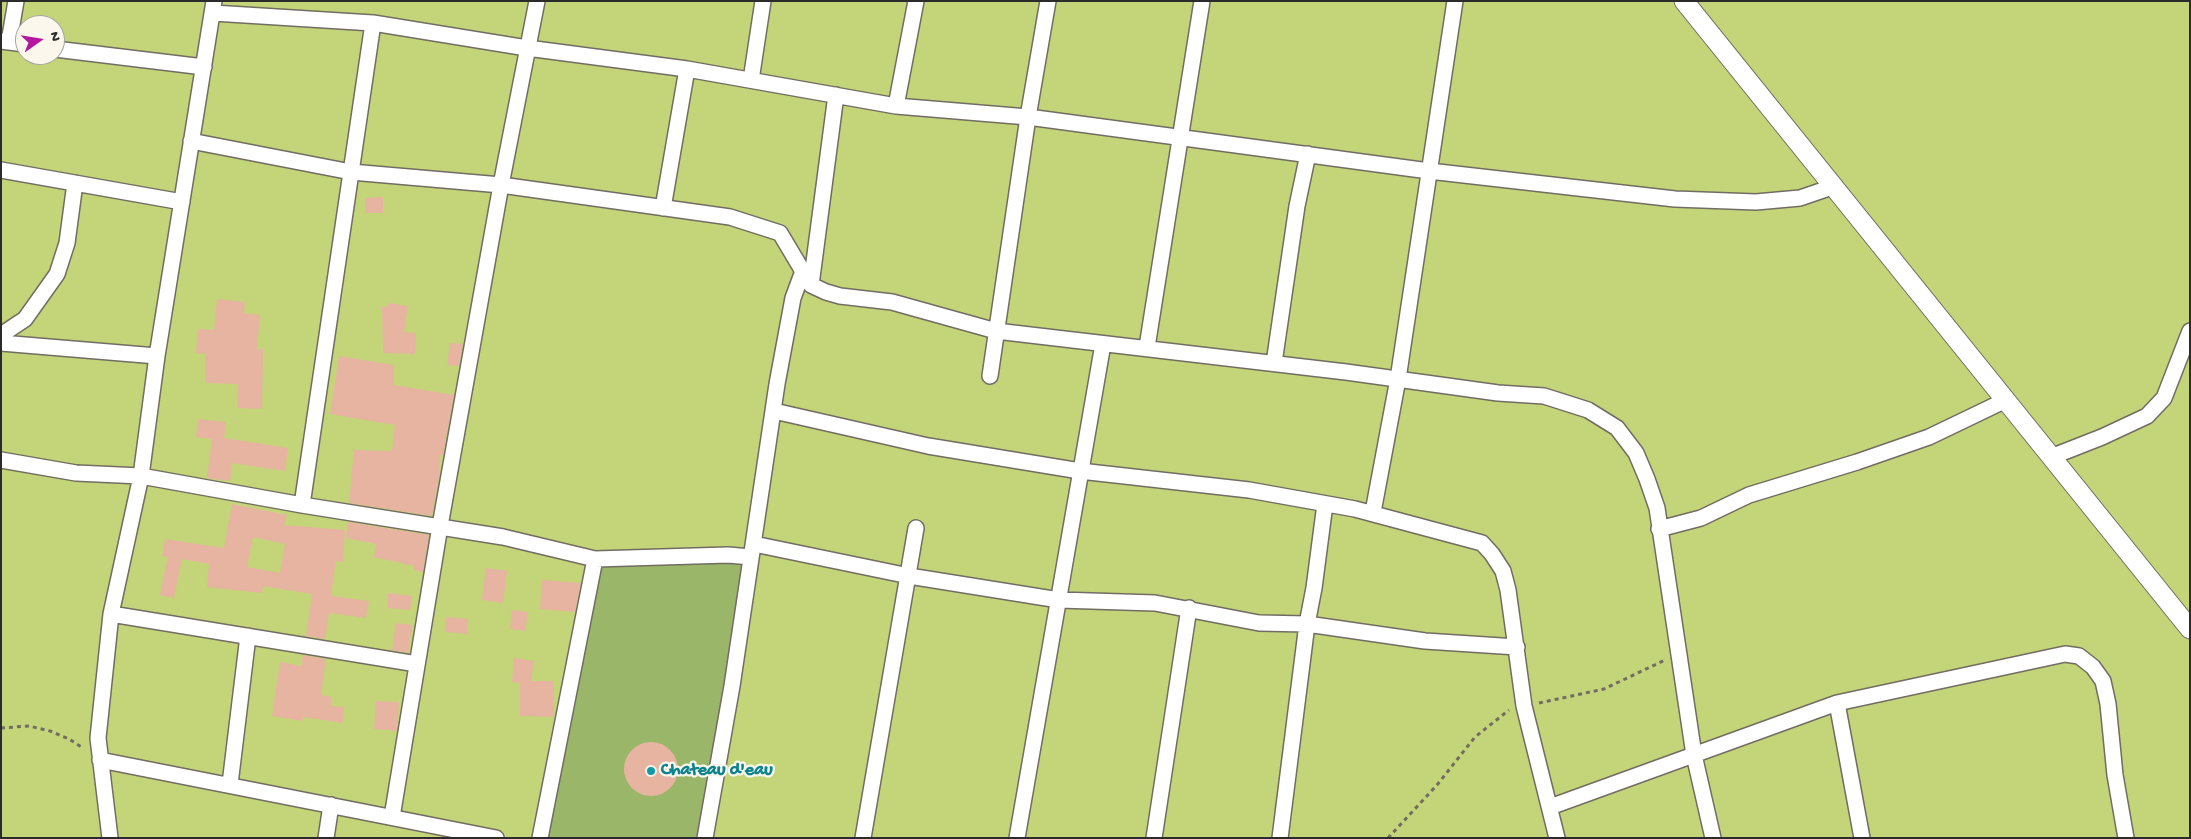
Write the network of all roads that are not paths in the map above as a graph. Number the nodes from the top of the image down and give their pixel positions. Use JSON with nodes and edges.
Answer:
{"nodes":[{"id":1,"x":16,"y":1,"type":"edge"},
{"id":2,"x":537,"y":1,"type":"edge"},
{"id":3,"x":763,"y":1,"type":"edge"},
{"id":4,"x":916,"y":1,"type":"edge"},
{"id":5,"x":1048,"y":1,"type":"edge"},
{"id":6,"x":1202,"y":1,"type":"edge"},
{"id":7,"x":1456,"y":1,"type":"edge"},
{"id":8,"x":1684,"y":1,"type":"edge"},
{"id":9,"x":213,"y":7,"type":"edge"},
{"id":10,"x":373,"y":23,"type":"junction"},
{"id":11,"x":5,"y":42,"type":"edge"},
{"id":12,"x":526,"y":48,"type":"junction"},
{"id":13,"x":65,"y":50,"type":"edge"},
{"id":14,"x":204,"y":67,"type":"junction"},
{"id":15,"x":688,"y":69,"type":"junction"},
{"id":16,"x":751,"y":80,"type":"junction"},
{"id":17,"x":836,"y":95,"type":"junction"},
{"id":18,"x":896,"y":106,"type":"junction"},
{"id":19,"x":1028,"y":117,"type":"junction"},
{"id":20,"x":1181,"y":137,"type":"junction"},
{"id":21,"x":191,"y":141,"type":"junction"},
{"id":22,"x":1308,"y":154,"type":"junction"},
{"id":23,"x":1,"y":170,"type":"edge"},
{"id":24,"x":1429,"y":171,"type":"junction"},
{"id":25,"x":350,"y":172,"type":"junction"},
{"id":26,"x":75,"y":183,"type":"junction"},
{"id":27,"x":501,"y":185,"type":"junction"},
{"id":28,"x":1835,"y":186,"type":"junction"},
{"id":29,"x":182,"y":202,"type":"junction"},
{"id":30,"x":663,"y":208,"type":"junction"},
{"id":31,"x":803,"y":271,"type":"junction"},
{"id":32,"x":811,"y":285,"type":"junction"},
{"id":33,"x":996,"y":331,"type":"junction"},
{"id":34,"x":2190,"y":331,"type":"edge"},
{"id":35,"x":1,"y":335,"type":"edge"},
{"id":36,"x":1,"y":343,"type":"edge"},
{"id":37,"x":1102,"y":344,"type":"junction"},
{"id":38,"x":1147,"y":348,"type":"junction"},
{"id":39,"x":157,"y":356,"type":"junction"},
{"id":40,"x":1274,"y":363,"type":"junction"},
{"id":41,"x":2184,"y":364,"type":"edge"},
{"id":42,"x":990,"y":376,"type":"dead end"},
{"id":43,"x":1398,"y":379,"type":"junction"},
{"id":44,"x":2006,"y":400,"type":"junction"},
{"id":45,"x":774,"y":411,"type":"junction"},
{"id":46,"x":2051,"y":457,"type":"junction"},
{"id":47,"x":1,"y":460,"type":"edge"},
{"id":48,"x":1080,"y":471,"type":"junction"},
{"id":49,"x":141,"y":476,"type":"junction"},
{"id":50,"x":1325,"y":504,"type":"junction"},
{"id":51,"x":302,"y":506,"type":"junction"},
{"id":52,"x":1374,"y":512,"type":"junction"},
{"id":53,"x":440,"y":526,"type":"junction"},
{"id":54,"x":916,"y":528,"type":"dead end"},
{"id":55,"x":1659,"y":529,"type":"junction"},
{"id":56,"x":753,"y":550,"type":"junction"},
{"id":57,"x":595,"y":558,"type":"junction"},
{"id":58,"x":909,"y":576,"type":"junction"},
{"id":59,"x":1058,"y":600,"type":"junction"},
{"id":60,"x":1189,"y":608,"type":"junction"},
{"id":61,"x":112,"y":614,"type":"junction"},
{"id":62,"x":1307,"y":624,"type":"junction"},
{"id":63,"x":2190,"y":629,"type":"edge"},
{"id":64,"x":248,"y":636,"type":"junction"},
{"id":65,"x":1517,"y":647,"type":"junction"},
{"id":66,"x":417,"y":664,"type":"junction"},
{"id":67,"x":1837,"y":704,"type":"junction"},
{"id":68,"x":1694,"y":755,"type":"junction"},
{"id":69,"x":100,"y":760,"type":"junction"},
{"id":70,"x":230,"y":784,"type":"junction"},
{"id":71,"x":330,"y":805,"type":"junction"},
{"id":72,"x":1550,"y":807,"type":"junction"},
{"id":73,"x":392,"y":817,"type":"junction"},
{"id":74,"x":488,"y":837,"type":"edge"},
{"id":75,"x":110,"y":838,"type":"edge"},
{"id":76,"x":326,"y":838,"type":"edge"},
{"id":77,"x":540,"y":838,"type":"edge"},
{"id":78,"x":705,"y":838,"type":"edge"},
{"id":79,"x":862,"y":838,"type":"edge"},
{"id":80,"x":1016,"y":838,"type":"edge"},
{"id":81,"x":1154,"y":838,"type":"edge"},
{"id":82,"x":1280,"y":838,"type":"edge"},
{"id":83,"x":1557,"y":838,"type":"edge"},
{"id":84,"x":1713,"y":838,"type":"edge"},
{"id":85,"x":1862,"y":838,"type":"edge"},
{"id":86,"x":2126,"y":838,"type":"edge"}],
"edges":[{"from":1,"to":11,"type":"street"},
{"from":2,"to":12,"type":"street"},
{"from":3,"to":16,"type":"street"},
{"from":4,"to":18,"type":"street"},
{"from":5,"to":19,"type":"street"},
{"from":6,"to":20,"type":"street"},
{"from":7,"to":24,"type":"street"},
{"from":8,"to":28,"type":"street"},
{"from":9,"to":10,"type":"street"},
{"from":9,"to":14,"type":"street"},
{"from":10,"to":12,"type":"street"},
{"from":10,"to":25,"type":"street"},
{"from":12,"to":15,"type":"street"},
{"from":12,"to":27,"type":"street"},
{"from":13,"to":14,"type":"street"},
{"from":14,"to":21,"type":"street"},
{"from":15,"to":16,"type":"street"},
{"from":15,"to":30,"type":"street"},
{"from":16,"to":17,"type":"street"},
{"from":17,"to":18,"type":"street"},
{"from":17,"to":32,"type":"street"},
{"from":18,"to":19,"type":"street"},
{"from":19,"to":20,"type":"street"},
{"from":19,"to":33,"type":"street"},
{"from":20,"to":22,"type":"street"},
{"from":20,"to":38,"type":"street"},
{"from":21,"to":25,"type":"street"},
{"from":21,"to":29,"type":"street"},
{"from":22,"to":24,"type":"street"},
{"from":22,"to":40,"type":"street"},
{"from":23,"to":26,"type":"street"},
{"from":24,"to":28,"type":"street"},
{"from":24,"to":43,"type":"street"},
{"from":25,"to":27,"type":"street"},
{"from":25,"to":51,"type":"street"},
{"from":26,"to":29,"type":"street"},
{"from":26,"to":35,"type":"street"},
{"from":27,"to":30,"type":"street"},
{"from":27,"to":53,"type":"street"},
{"from":28,"to":44,"type":"street"},
{"from":29,"to":39,"type":"street"},
{"from":30,"to":31,"type":"street"},
{"from":31,"to":32,"type":"street"},
{"from":31,"to":45,"type":"street"},
{"from":32,"to":33,"type":"street"},
{"from":33,"to":37,"type":"street"},
{"from":33,"to":42,"type":"street"},
{"from":34,"to":41,"type":"street"},
{"from":36,"to":39,"type":"street"},
{"from":37,"to":38,"type":"street"},
{"from":37,"to":48,"type":"street"},
{"from":38,"to":40,"type":"street"},
{"from":39,"to":49,"type":"street"},
{"from":40,"to":43,"type":"street"},
{"from":41,"to":46,"type":"street"},
{"from":43,"to":52,"type":"street"},
{"from":43,"to":55,"type":"street"},
{"from":44,"to":46,"type":"street"},
{"from":44,"to":55,"type":"street"},
{"from":45,"to":48,"type":"street"},
{"from":45,"to":56,"type":"street"},
{"from":46,"to":63,"type":"street"},
{"from":47,"to":49,"type":"street"},
{"from":48,"to":50,"type":"street"},
{"from":48,"to":59,"type":"street"},
{"from":49,"to":51,"type":"street"},
{"from":49,"to":61,"type":"street"},
{"from":50,"to":52,"type":"street"},
{"from":50,"to":62,"type":"street"},
{"from":51,"to":53,"type":"street"},
{"from":52,"to":65,"type":"street"},
{"from":53,"to":57,"type":"street"},
{"from":53,"to":66,"type":"street"},
{"from":54,"to":58,"type":"street"},
{"from":55,"to":68,"type":"street"},
{"from":56,"to":57,"type":"street"},
{"from":56,"to":58,"type":"street"},
{"from":56,"to":78,"type":"street"},
{"from":57,"to":77,"type":"street"},
{"from":58,"to":59,"type":"street"},
{"from":58,"to":79,"type":"street"},
{"from":59,"to":60,"type":"street"},
{"from":59,"to":80,"type":"street"},
{"from":60,"to":62,"type":"street"},
{"from":60,"to":81,"type":"street"},
{"from":61,"to":64,"type":"street"},
{"from":61,"to":69,"type":"street"},
{"from":62,"to":65,"type":"street"},
{"from":62,"to":82,"type":"street"},
{"from":64,"to":66,"type":"street"},
{"from":64,"to":70,"type":"street"},
{"from":65,"to":72,"type":"street"},
{"from":66,"to":73,"type":"street"},
{"from":67,"to":68,"type":"street"},
{"from":67,"to":85,"type":"street"},
{"from":67,"to":86,"type":"street"},
{"from":68,"to":72,"type":"street"},
{"from":68,"to":84,"type":"street"},
{"from":69,"to":70,"type":"street"},
{"from":69,"to":75,"type":"street"},
{"from":70,"to":71,"type":"street"},
{"from":71,"to":73,"type":"street"},
{"from":71,"to":76,"type":"street"},
{"from":72,"to":83,"type":"street"},
{"from":73,"to":74,"type":"street"}]}
